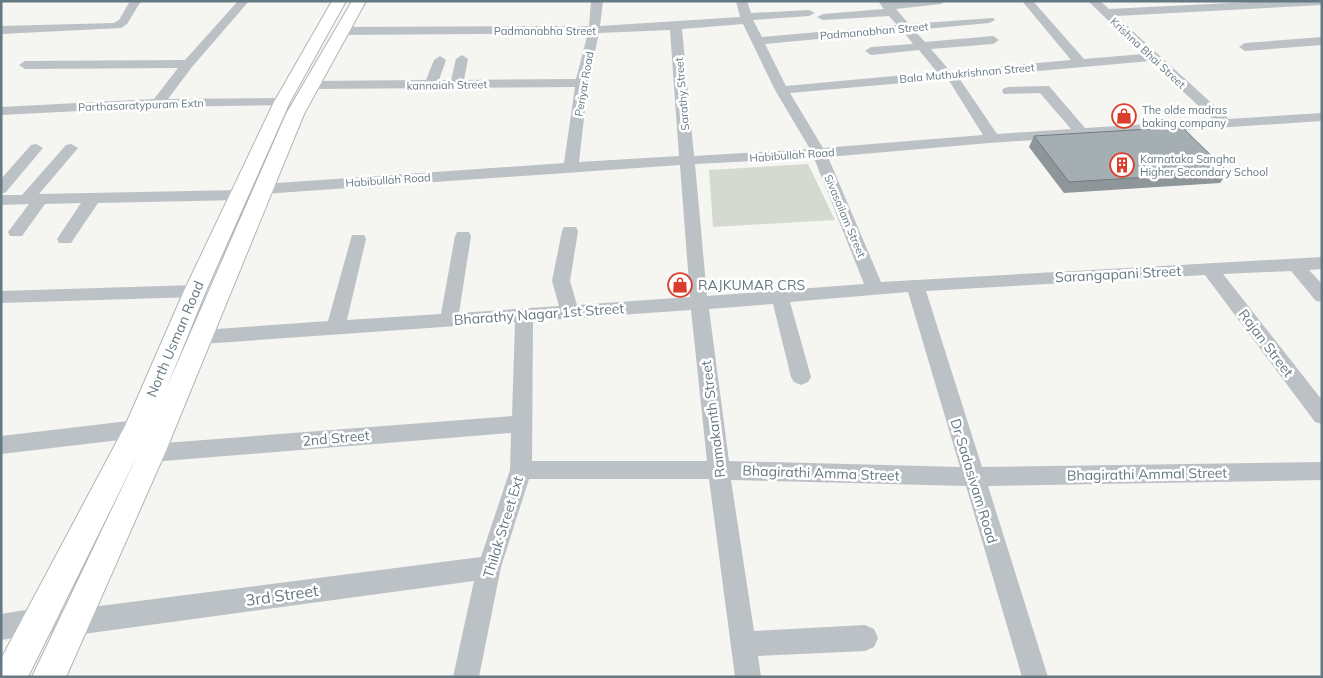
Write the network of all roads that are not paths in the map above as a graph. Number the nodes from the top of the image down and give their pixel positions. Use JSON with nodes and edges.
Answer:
{"nodes":[{"id":1,"x":136,"y":1,"type":"edge"},
{"id":2,"x":244,"y":1,"type":"edge"},
{"id":3,"x":339,"y":1,"type":"edge"},
{"id":4,"x":350,"y":1,"type":"edge"},
{"id":5,"x":359,"y":1,"type":"edge"},
{"id":6,"x":597,"y":1,"type":"edge"},
{"id":7,"x":941,"y":1,"type":"edge"},
{"id":8,"x":1027,"y":1,"type":"edge"},
{"id":9,"x":1093,"y":1,"type":"edge"},
{"id":10,"x":744,"y":2,"type":"edge"},
{"id":11,"x":1322,"y":2,"type":"edge"},
{"id":12,"x":887,"y":6,"type":"edge"},
{"id":13,"x":809,"y":13,"type":"dead end"},
{"id":14,"x":1106,"y":13,"type":"junction"},
{"id":15,"x":823,"y":17,"type":"dead end"},
{"id":16,"x":746,"y":19,"type":"junction"},
{"id":17,"x":988,"y":20,"type":"dead end"},
{"id":18,"x":676,"y":27,"type":"junction"},
{"id":19,"x":905,"y":28,"type":"junction"},
{"id":20,"x":1,"y":30,"type":"edge"},
{"id":21,"x":342,"y":31,"type":"junction"},
{"id":22,"x":594,"y":31,"type":"junction"},
{"id":23,"x":993,"y":40,"type":"dead end"},
{"id":24,"x":758,"y":41,"type":"junction"},
{"id":25,"x":1322,"y":41,"type":"edge"},
{"id":26,"x":921,"y":46,"type":"junction"},
{"id":27,"x":1245,"y":47,"type":"dead end"},
{"id":28,"x":871,"y":51,"type":"dead end"},
{"id":29,"x":1152,"y":57,"type":"junction"},
{"id":30,"x":462,"y":59,"type":"dead end"},
{"id":31,"x":444,"y":60,"type":"dead end"},
{"id":32,"x":1080,"y":63,"type":"junction"},
{"id":33,"x":188,"y":64,"type":"junction"},
{"id":34,"x":24,"y":65,"type":"dead end"},
{"id":35,"x":950,"y":77,"type":"junction"},
{"id":36,"x":582,"y":83,"type":"junction"},
{"id":37,"x":301,"y":84,"type":"junction"},
{"id":38,"x":435,"y":85,"type":"junction"},
{"id":39,"x":456,"y":85,"type":"junction"},
{"id":40,"x":782,"y":90,"type":"junction"},
{"id":41,"x":1010,"y":91,"type":"dead end"},
{"id":42,"x":158,"y":103,"type":"junction"},
{"id":43,"x":1,"y":111,"type":"edge"},
{"id":44,"x":1322,"y":117,"type":"edge"},
{"id":45,"x":1226,"y":124,"type":"junction"},
{"id":46,"x":1081,"y":133,"type":"junction"},
{"id":47,"x":993,"y":139,"type":"junction"},
{"id":48,"x":36,"y":148,"type":"dead end"},
{"id":49,"x":71,"y":148,"type":"dead end"},
{"id":50,"x":818,"y":153,"type":"junction"},
{"id":51,"x":689,"y":161,"type":"junction"},
{"id":52,"x":571,"y":167,"type":"junction"},
{"id":53,"x":1,"y":189,"type":"edge"},
{"id":54,"x":263,"y":189,"type":"junction"},
{"id":55,"x":240,"y":195,"type":"junction"},
{"id":56,"x":93,"y":198,"type":"junction"},
{"id":57,"x":34,"y":199,"type":"junction"},
{"id":58,"x":1,"y":200,"type":"edge"},
{"id":59,"x":570,"y":231,"type":"dead end"},
{"id":60,"x":16,"y":232,"type":"dead end"},
{"id":61,"x":463,"y":236,"type":"dead end"},
{"id":62,"x":65,"y":238,"type":"dead end"},
{"id":63,"x":358,"y":239,"type":"dead end"},
{"id":64,"x":1322,"y":263,"type":"edge"},
{"id":65,"x":1295,"y":264,"type":"junction"},
{"id":66,"x":1210,"y":270,"type":"junction"},
{"id":67,"x":915,"y":285,"type":"junction"},
{"id":68,"x":876,"y":289,"type":"junction"},
{"id":69,"x":195,"y":291,"type":"junction"},
{"id":70,"x":1322,"y":296,"type":"edge"},
{"id":71,"x":1,"y":297,"type":"edge"},
{"id":72,"x":780,"y":297,"type":"junction"},
{"id":73,"x":699,"y":304,"type":"junction"},
{"id":74,"x":570,"y":312,"type":"junction"},
{"id":75,"x":524,"y":315,"type":"junction"},
{"id":76,"x":449,"y":320,"type":"junction"},
{"id":77,"x":336,"y":328,"type":"junction"},
{"id":78,"x":202,"y":336,"type":"junction"},
{"id":79,"x":801,"y":377,"type":"dead end"},
{"id":80,"x":1322,"y":416,"type":"edge"},
{"id":81,"x":520,"y":424,"type":"junction"},
{"id":82,"x":136,"y":428,"type":"junction"},
{"id":83,"x":1,"y":445,"type":"edge"},
{"id":84,"x":152,"y":453,"type":"junction"},
{"id":85,"x":520,"y":470,"type":"junction"},
{"id":86,"x":718,"y":470,"type":"junction"},
{"id":87,"x":1322,"y":471,"type":"edge"},
{"id":88,"x":972,"y":477,"type":"junction"},
{"id":89,"x":489,"y":567,"type":"junction"},
{"id":90,"x":38,"y":621,"type":"junction"},
{"id":91,"x":76,"y":622,"type":"junction"},
{"id":92,"x":1,"y":627,"type":"edge"},
{"id":93,"x":865,"y":638,"type":"dead end"},
{"id":94,"x":744,"y":644,"type":"junction"},
{"id":95,"x":10,"y":677,"type":"edge"},
{"id":96,"x":49,"y":677,"type":"edge"},
{"id":97,"x":466,"y":677,"type":"edge"},
{"id":98,"x":748,"y":677,"type":"edge"},
{"id":99,"x":1035,"y":677,"type":"edge"}],
"edges":[{"from":1,"to":20,"type":"street"},
{"from":2,"to":33,"type":"street"},
{"from":3,"to":37,"type":"main road","name":"North Usman Road"},
{"from":4,"to":37,"type":"main road"},
{"from":5,"to":21,"type":"main road","name":"North Usman Road"},
{"from":6,"to":22,"type":"street","name":"Periyar Road"},
{"from":7,"to":12,"type":"street"},
{"from":8,"to":32,"type":"street"},
{"from":9,"to":14,"type":"street","name":"Krishna Bhai Street"},
{"from":10,"to":16,"type":"street","name":"Sivasailam Street"},
{"from":11,"to":14,"type":"street"},
{"from":12,"to":15,"type":"street"},
{"from":12,"to":19,"type":"street"},
{"from":13,"to":16,"type":"street"},
{"from":14,"to":29,"type":"street","name":"Krishna Bhai Street"},
{"from":16,"to":18,"type":"street","name":"Padmanabha Street"},
{"from":16,"to":24,"type":"street","name":"Sivasailam Street"},
{"from":17,"to":19,"type":"street","name":"Padmanabhan Street"},
{"from":18,"to":22,"type":"street","name":"Padmanabha Street"},
{"from":18,"to":51,"type":"street","name":"Sarathy Street"},
{"from":19,"to":24,"type":"street","name":"Padmanabhan Street"},
{"from":19,"to":26,"type":"street"},
{"from":21,"to":22,"type":"street","name":"Padmanabha Street"},
{"from":21,"to":37,"type":"main road","name":"North Usman Road"},
{"from":22,"to":36,"type":"street","name":"Periyar Road"},
{"from":23,"to":26,"type":"street"},
{"from":24,"to":40,"type":"street","name":"Sivasailam Street"},
{"from":25,"to":27,"type":"street"},
{"from":26,"to":28,"type":"street"},
{"from":26,"to":35,"type":"street"},
{"from":29,"to":32,"type":"street","name":"Bala Muthukrishnan Street"},
{"from":29,"to":45,"type":"street","name":"Krishna Bhai Street"},
{"from":30,"to":39,"type":"street"},
{"from":31,"to":38,"type":"street"},
{"from":32,"to":35,"type":"street","name":"Bala Muthukrishnan Street"},
{"from":33,"to":34,"type":"street"},
{"from":33,"to":42,"type":"street"},
{"from":35,"to":40,"type":"street","name":"Bala Muthukrishnan Street"},
{"from":35,"to":47,"type":"street"},
{"from":36,"to":39,"type":"street","name":"kannaiah Street"},
{"from":36,"to":52,"type":"street","name":"Periyar Road"},
{"from":37,"to":38,"type":"street","name":"kannaiah Street"},
{"from":37,"to":42,"type":"street","name":"Parthasaratypuram Extn"},
{"from":37,"to":54,"type":"main road","name":"North Usman Road"},
{"from":37,"to":55,"type":"main road","name":"North Usman Road"},
{"from":38,"to":39,"type":"street","name":"kannaiah Street"},
{"from":40,"to":50,"type":"street","name":"Sivasailam Street"},
{"from":41,"to":46,"type":"street"},
{"from":42,"to":43,"type":"street","name":"Parthasaratypuram Extn"},
{"from":44,"to":45,"type":"street","name":"Habibullah Road"},
{"from":45,"to":46,"type":"street","name":"Habibullah Road"},
{"from":46,"to":47,"type":"street","name":"Habibullah Road"},
{"from":47,"to":50,"type":"street","name":"Habibullah Road"},
{"from":48,"to":53,"type":"street"},
{"from":49,"to":57,"type":"street"},
{"from":50,"to":51,"type":"street","name":"Habibullah Road"},
{"from":50,"to":68,"type":"street","name":"Sivasailam Street"},
{"from":51,"to":52,"type":"street","name":"Habibullah Road"},
{"from":51,"to":73,"type":"street","name":"Ramakanth Street"},
{"from":52,"to":54,"type":"street","name":"Habibullah Road"},
{"from":54,"to":78,"type":"main road","name":"North Usman Road"},
{"from":55,"to":56,"type":"street"},
{"from":55,"to":69,"type":"main road","name":"North Usman Road"},
{"from":56,"to":57,"type":"street"},
{"from":56,"to":62,"type":"street"},
{"from":57,"to":58,"type":"street"},
{"from":57,"to":60,"type":"street"},
{"from":59,"to":74,"type":"street"},
{"from":61,"to":76,"type":"street"},
{"from":63,"to":77,"type":"street"},
{"from":64,"to":65,"type":"street","name":"Sarangapani Street"},
{"from":65,"to":66,"type":"street","name":"Sarangapani Street"},
{"from":65,"to":70,"type":"street"},
{"from":66,"to":67,"type":"street","name":"Sarangapani Street"},
{"from":66,"to":80,"type":"street","name":"Rajan Street"},
{"from":67,"to":68,"type":"street"},
{"from":67,"to":88,"type":"street","name":"Dr Sadasivam Road"},
{"from":68,"to":72,"type":"street","name":"Bharathy Nagar 1st Street"},
{"from":69,"to":71,"type":"street"},
{"from":69,"to":82,"type":"main road","name":"North Usman Road"},
{"from":72,"to":73,"type":"street","name":"Bharathy Nagar 1st Street"},
{"from":72,"to":79,"type":"street"},
{"from":73,"to":74,"type":"street","name":"Bharathy Nagar 1st Street"},
{"from":73,"to":86,"type":"street","name":"Ramakanth Street"},
{"from":74,"to":75,"type":"street","name":"Bharathy Nagar 1st Street"},
{"from":75,"to":76,"type":"street","name":"Bharathy Nagar 1st Street"},
{"from":75,"to":81,"type":"street","name":"Thilak Street Ext"},
{"from":76,"to":77,"type":"street","name":"Bharathy Nagar 1st Street"},
{"from":77,"to":78,"type":"street","name":"Bharathy Nagar 1st Street"},
{"from":78,"to":84,"type":"main road","name":"North Usman Road"},
{"from":81,"to":84,"type":"street","name":"2nd Street"},
{"from":81,"to":85,"type":"street","name":"Thilak Street Ext"},
{"from":82,"to":83,"type":"street"},
{"from":82,"to":90,"type":"main road","name":"North Usman Road"},
{"from":84,"to":91,"type":"main road","name":"North Usman Road"},
{"from":85,"to":86,"type":"street","name":"Bhagirathi Amma Street"},
{"from":85,"to":89,"type":"street","name":"Thilak Street Ext"},
{"from":86,"to":88,"type":"street","name":"Bhagirathi Amma Street"},
{"from":86,"to":94,"type":"street","name":"Ramakanth Street"},
{"from":87,"to":88,"type":"street","name":"Bhagirathi Ammal Street"},
{"from":88,"to":99,"type":"street","name":"Dr Sadasivam Road"},
{"from":89,"to":91,"type":"street","name":"3rd Street"},
{"from":89,"to":97,"type":"street","name":"Thilak Street Ext"},
{"from":90,"to":91,"type":"street","name":"3rd Street"},
{"from":90,"to":92,"type":"street","name":"3rd Street"},
{"from":90,"to":95,"type":"main road","name":"North Usman Road"},
{"from":91,"to":96,"type":"main road","name":"North Usman Road"},
{"from":93,"to":94,"type":"street"},
{"from":94,"to":98,"type":"street","name":"Ramakanth Street"}]}
